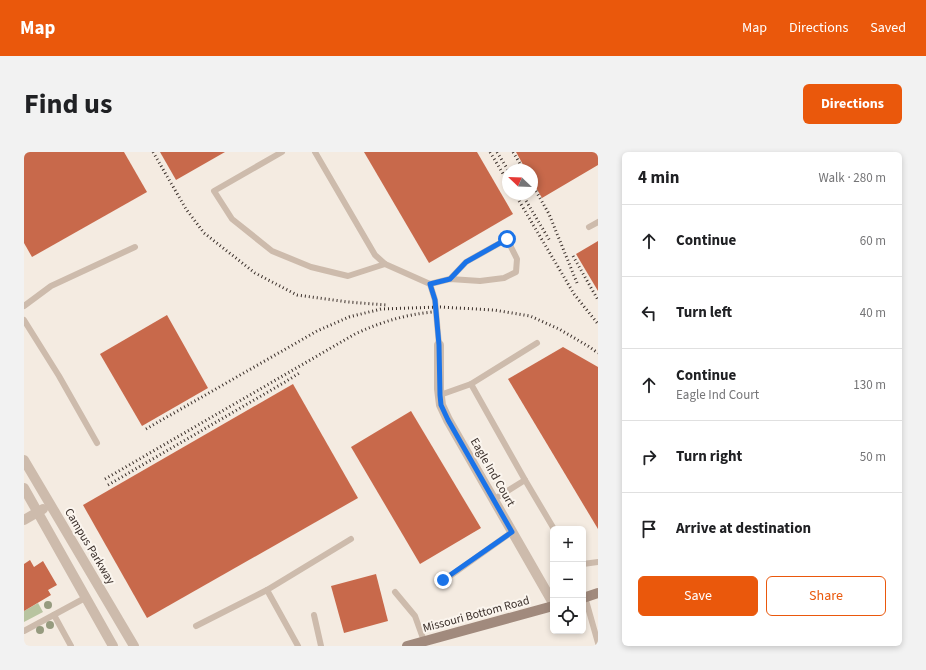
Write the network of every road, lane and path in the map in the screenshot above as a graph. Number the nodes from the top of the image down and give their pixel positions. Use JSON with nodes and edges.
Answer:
{"nodes":[{"id":1,"x":282,"y":152,"type":"edge"},
{"id":2,"x":315,"y":152,"type":"edge"},
{"id":3,"x":598,"y":222,"type":"edge"},
{"id":4,"x":589,"y":227,"type":"dead end"},
{"id":5,"x":135,"y":247,"type":"dead end"},
{"id":6,"x":385,"y":264,"type":"junction"},
{"id":7,"x":450,"y":279,"type":"junction"},
{"id":8,"x":430,"y":284,"type":"junction"},
{"id":9,"x":24,"y":306,"type":"edge"},
{"id":10,"x":24,"y":320,"type":"edge"},
{"id":11,"x":537,"y":343,"type":"dead end"},
{"id":12,"x":439,"y":345,"type":"joint"},
{"id":13,"x":472,"y":384,"type":"junction"},
{"id":14,"x":440,"y":395,"type":"junction"},
{"id":15,"x":97,"y":443,"type":"dead end"},
{"id":16,"x":24,"y":460,"type":"edge"},
{"id":17,"x":524,"y":480,"type":"junction"},
{"id":18,"x":24,"y":488,"type":"edge"},
{"id":19,"x":494,"y":500,"type":"junction"},
{"id":20,"x":50,"y":505,"type":"junction"},
{"id":21,"x":38,"y":512,"type":"junction"},
{"id":22,"x":24,"y":520,"type":"edge"},
{"id":23,"x":552,"y":526,"type":"edge"},
{"id":24,"x":512,"y":532,"type":"junction"},
{"id":25,"x":351,"y":539,"type":"dead end"},
{"id":26,"x":598,"y":562,"type":"edge"},
{"id":27,"x":586,"y":564,"type":"edge"},
{"id":28,"x":443,"y":580,"type":"dead end"},
{"id":29,"x":267,"y":590,"type":"junction"},
{"id":30,"x":395,"y":592,"type":"dead end"},
{"id":31,"x":598,"y":593,"type":"edge"},
{"id":32,"x":586,"y":596,"type":"edge"},
{"id":33,"x":85,"y":598,"type":"junction"},
{"id":34,"x":584,"y":598,"type":"edge"},
{"id":35,"x":550,"y":600,"type":"edge"},
{"id":36,"x":550,"y":606,"type":"edge"},
{"id":37,"x":54,"y":615,"type":"junction"},
{"id":38,"x":314,"y":615,"type":"dead end"},
{"id":39,"x":196,"y":626,"type":"dead end"},
{"id":40,"x":24,"y":631,"type":"edge"},
{"id":41,"x":424,"y":641,"type":"junction"},
{"id":42,"x":598,"y":643,"type":"edge"},
{"id":43,"x":71,"y":646,"type":"edge"},
{"id":44,"x":113,"y":646,"type":"edge"},
{"id":45,"x":134,"y":646,"type":"edge"},
{"id":46,"x":298,"y":646,"type":"edge"},
{"id":47,"x":321,"y":646,"type":"edge"},
{"id":48,"x":407,"y":646,"type":"edge"}],
"edges":[{"from":1,"to":6,"type":"lane"},
{"from":2,"to":6,"type":"lane"},
{"from":3,"to":4,"type":"lane"},
{"from":5,"to":9,"type":"lane"},
{"from":6,"to":8,"type":"lane"},
{"from":7,"to":7,"type":"lane"},
{"from":7,"to":8,"type":"lane"},
{"from":8,"to":12,"type":"lane"},
{"from":10,"to":15,"type":"lane"},
{"from":11,"to":13,"type":"lane"},
{"from":12,"to":14,"type":"street","name":"Eagle Ind Court"},
{"from":13,"to":14,"type":"lane"},
{"from":13,"to":17,"type":"lane"},
{"from":14,"to":19,"type":"street","name":"Eagle Ind Court"},
{"from":16,"to":20,"type":"street","name":"Campus Parkway"},
{"from":17,"to":19,"type":"lane"},
{"from":17,"to":23,"type":"lane"},
{"from":18,"to":21,"type":"street"},
{"from":19,"to":24,"type":"street","name":"Eagle Ind Court"},
{"from":20,"to":21,"type":"street"},
{"from":20,"to":45,"type":"street","name":"Campus Parkway"},
{"from":21,"to":22,"type":"street"},
{"from":21,"to":33,"type":"street"},
{"from":24,"to":28,"type":"lane"},
{"from":24,"to":35,"type":"street","name":"Eagle Ind Court"},
{"from":25,"to":29,"type":"lane"},
{"from":26,"to":27,"type":"lane"},
{"from":29,"to":39,"type":"lane"},
{"from":29,"to":46,"type":"lane"},
{"from":30,"to":41,"type":"lane"},
{"from":31,"to":32,"type":"street"},
{"from":33,"to":37,"type":"lane"},
{"from":33,"to":44,"type":"street"},
{"from":34,"to":42,"type":"lane"},
{"from":36,"to":41,"type":"street","name":"Missouri Bottom Road"},
{"from":37,"to":40,"type":"lane"},
{"from":37,"to":43,"type":"lane"},
{"from":38,"to":47,"type":"lane"},
{"from":41,"to":48,"type":"street","name":"Missouri Bottom Road"}]}
